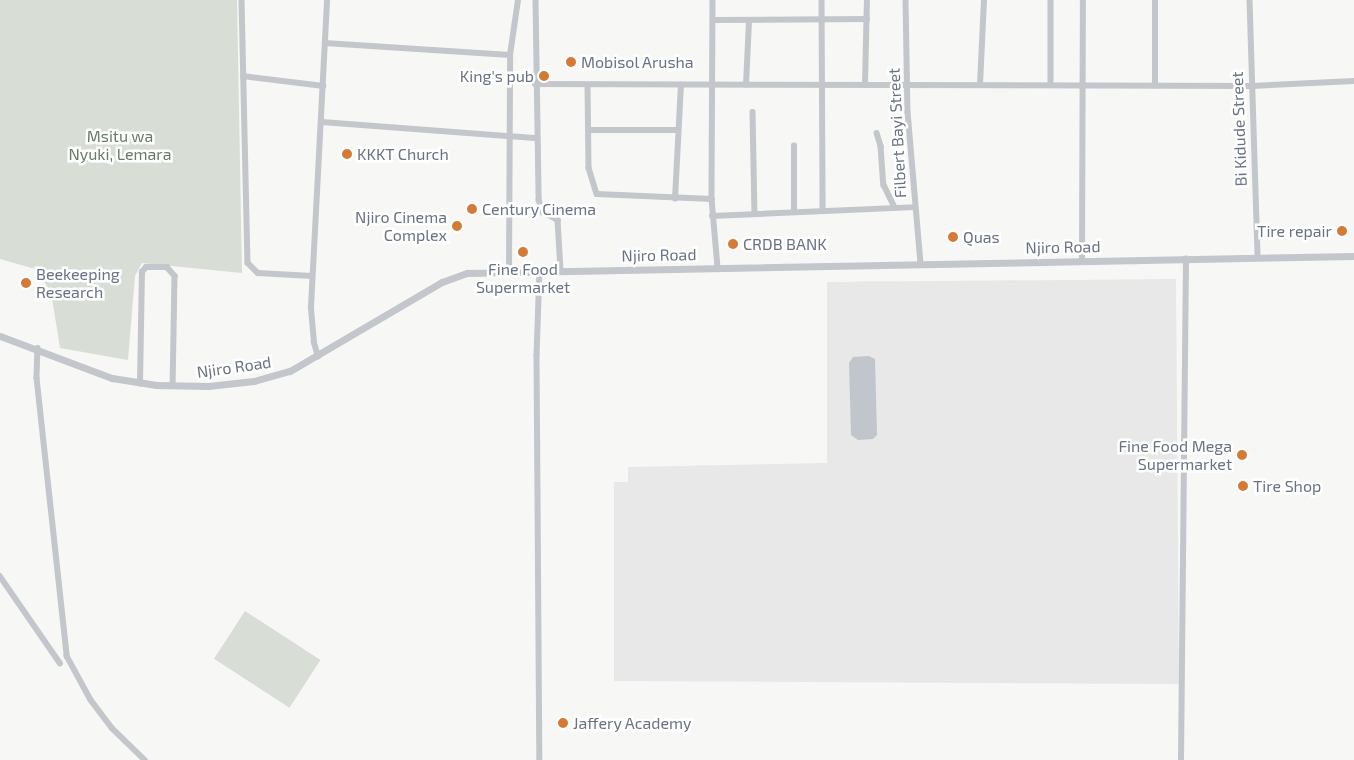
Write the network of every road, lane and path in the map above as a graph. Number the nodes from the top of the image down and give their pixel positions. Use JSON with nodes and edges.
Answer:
{"nodes":[{"id":1,"x":242,"y":0,"type":"edge"},
{"id":2,"x":327,"y":0,"type":"edge"},
{"id":3,"x":518,"y":0,"type":"edge"},
{"id":4,"x":536,"y":0,"type":"edge"},
{"id":5,"x":713,"y":0,"type":"edge"},
{"id":6,"x":822,"y":0,"type":"edge"},
{"id":7,"x":867,"y":0,"type":"edge"},
{"id":8,"x":906,"y":0,"type":"edge"},
{"id":9,"x":984,"y":0,"type":"edge"},
{"id":10,"x":1051,"y":0,"type":"edge"},
{"id":11,"x":1083,"y":0,"type":"edge"},
{"id":12,"x":1155,"y":0,"type":"edge"},
{"id":13,"x":1250,"y":0,"type":"edge"},
{"id":14,"x":867,"y":19,"type":"junction"},
{"id":15,"x":713,"y":20,"type":"junction"},
{"id":16,"x":823,"y":21,"type":"junction"},
{"id":17,"x":749,"y":22,"type":"junction"},
{"id":18,"x":325,"y":43,"type":"junction"},
{"id":19,"x":510,"y":55,"type":"junction"},
{"id":20,"x":243,"y":76,"type":"junction"},
{"id":21,"x":1354,"y":81,"type":"edge"},
{"id":22,"x":535,"y":84,"type":"junction"},
{"id":23,"x":980,"y":84,"type":"junction"},
{"id":24,"x":588,"y":85,"type":"junction"},
{"id":25,"x":681,"y":85,"type":"junction"},
{"id":26,"x":712,"y":85,"type":"junction"},
{"id":27,"x":746,"y":85,"type":"junction"},
{"id":28,"x":822,"y":85,"type":"junction"},
{"id":29,"x":865,"y":85,"type":"junction"},
{"id":30,"x":1051,"y":85,"type":"junction"},
{"id":31,"x":324,"y":86,"type":"junction"},
{"id":32,"x":907,"y":86,"type":"junction"},
{"id":33,"x":1084,"y":86,"type":"junction"},
{"id":34,"x":1155,"y":86,"type":"junction"},
{"id":35,"x":1252,"y":86,"type":"junction"},
{"id":36,"x":753,"y":112,"type":"dead end"},
{"id":37,"x":322,"y":122,"type":"junction"},
{"id":38,"x":588,"y":130,"type":"junction"},
{"id":39,"x":678,"y":130,"type":"junction"},
{"id":40,"x":877,"y":133,"type":"dead end"},
{"id":41,"x":509,"y":135,"type":"junction"},
{"id":42,"x":537,"y":138,"type":"junction"},
{"id":43,"x":794,"y":146,"type":"dead end"},
{"id":44,"x":675,"y":198,"type":"junction"},
{"id":45,"x":712,"y":199,"type":"junction"},
{"id":46,"x":915,"y":207,"type":"junction"},
{"id":47,"x":895,"y":208,"type":"junction"},
{"id":48,"x":823,"y":209,"type":"junction"},
{"id":49,"x":794,"y":210,"type":"junction"},
{"id":50,"x":755,"y":212,"type":"junction"},
{"id":51,"x":712,"y":216,"type":"junction"},
{"id":52,"x":1354,"y":256,"type":"edge"},
{"id":53,"x":1258,"y":257,"type":"junction"},
{"id":54,"x":1186,"y":259,"type":"junction"},
{"id":55,"x":1082,"y":260,"type":"junction"},
{"id":56,"x":921,"y":264,"type":"junction"},
{"id":57,"x":718,"y":267,"type":"junction"},
{"id":58,"x":540,"y":270,"type":"junction"},
{"id":59,"x":561,"y":270,"type":"junction"},
{"id":60,"x":509,"y":272,"type":"junction"},
{"id":61,"x":312,"y":276,"type":"junction"},
{"id":62,"x":0,"y":336,"type":"edge"},
{"id":63,"x":38,"y":348,"type":"junction"},
{"id":64,"x":318,"y":357,"type":"junction"},
{"id":65,"x":140,"y":384,"type":"junction"},
{"id":66,"x":173,"y":386,"type":"junction"},
{"id":67,"x":0,"y":576,"type":"edge"},
{"id":68,"x":60,"y":663,"type":"dead end"},
{"id":69,"x":145,"y":760,"type":"edge"},
{"id":70,"x":540,"y":760,"type":"edge"},
{"id":71,"x":1181,"y":760,"type":"edge"}],
"edges":[{"from":1,"to":20,"type":"street"},
{"from":2,"to":18,"type":"street"},
{"from":3,"to":19,"type":"street"},
{"from":4,"to":22,"type":"street"},
{"from":5,"to":15,"type":"street"},
{"from":6,"to":16,"type":"street"},
{"from":7,"to":14,"type":"street"},
{"from":8,"to":32,"type":"street","name":"Filbert Bayi Street"},
{"from":9,"to":23,"type":"street"},
{"from":10,"to":30,"type":"street"},
{"from":11,"to":33,"type":"street"},
{"from":12,"to":34,"type":"street"},
{"from":13,"to":35,"type":"street","name":"Bi Kidude Street"},
{"from":14,"to":16,"type":"street"},
{"from":14,"to":29,"type":"street"},
{"from":15,"to":17,"type":"street"},
{"from":15,"to":26,"type":"street"},
{"from":16,"to":17,"type":"street"},
{"from":16,"to":28,"type":"street"},
{"from":17,"to":27,"type":"street"},
{"from":18,"to":19,"type":"street"},
{"from":18,"to":31,"type":"street"},
{"from":19,"to":41,"type":"street"},
{"from":20,"to":31,"type":"street"},
{"from":20,"to":61,"type":"street"},
{"from":21,"to":35,"type":"street"},
{"from":22,"to":24,"type":"street"},
{"from":22,"to":42,"type":"street"},
{"from":23,"to":30,"type":"street"},
{"from":23,"to":32,"type":"street"},
{"from":24,"to":25,"type":"street"},
{"from":24,"to":38,"type":"street"},
{"from":25,"to":26,"type":"street"},
{"from":25,"to":39,"type":"street"},
{"from":26,"to":27,"type":"street"},
{"from":26,"to":45,"type":"street"},
{"from":27,"to":28,"type":"street"},
{"from":28,"to":29,"type":"street"},
{"from":28,"to":48,"type":"street"},
{"from":29,"to":32,"type":"street"},
{"from":30,"to":33,"type":"street"},
{"from":31,"to":37,"type":"street"},
{"from":32,"to":46,"type":"street","name":"Filbert Bayi Street"},
{"from":33,"to":34,"type":"street"},
{"from":33,"to":55,"type":"street"},
{"from":34,"to":35,"type":"street"},
{"from":35,"to":53,"type":"street","name":"Bi Kidude Street"},
{"from":36,"to":50,"type":"street"},
{"from":37,"to":41,"type":"street"},
{"from":37,"to":61,"type":"street"},
{"from":38,"to":39,"type":"street"},
{"from":38,"to":44,"type":"street"},
{"from":39,"to":44,"type":"street"},
{"from":40,"to":47,"type":"street"},
{"from":41,"to":42,"type":"street"},
{"from":41,"to":60,"type":"street"},
{"from":42,"to":59,"type":"street"},
{"from":43,"to":49,"type":"street"},
{"from":44,"to":45,"type":"street"},
{"from":45,"to":51,"type":"street"},
{"from":46,"to":47,"type":"street"},
{"from":46,"to":56,"type":"street","name":"Filbert Bayi Street"},
{"from":47,"to":48,"type":"street"},
{"from":48,"to":49,"type":"street"},
{"from":49,"to":50,"type":"street"},
{"from":50,"to":51,"type":"street"},
{"from":51,"to":57,"type":"street"},
{"from":52,"to":53,"type":"street","name":"Njiro Road"},
{"from":53,"to":54,"type":"street","name":"Njiro Road"},
{"from":54,"to":55,"type":"street","name":"Njiro Road"},
{"from":54,"to":71,"type":"street"},
{"from":55,"to":56,"type":"street","name":"Njiro Road"},
{"from":56,"to":57,"type":"street","name":"Njiro Road"},
{"from":57,"to":59,"type":"street","name":"Njiro Road"},
{"from":58,"to":59,"type":"street","name":"Njiro Road"},
{"from":58,"to":60,"type":"street","name":"Njiro Road"},
{"from":58,"to":70,"type":"street"},
{"from":60,"to":64,"type":"street","name":"Njiro Road"},
{"from":61,"to":64,"type":"street"},
{"from":62,"to":63,"type":"street","name":"Njiro Road"},
{"from":63,"to":65,"type":"street","name":"Njiro Road"},
{"from":63,"to":69,"type":"street"},
{"from":64,"to":66,"type":"street","name":"Njiro Road"},
{"from":65,"to":66,"type":"street","name":"Njiro Road"},
{"from":65,"to":66,"type":"street"},
{"from":67,"to":68,"type":"street"}]}
